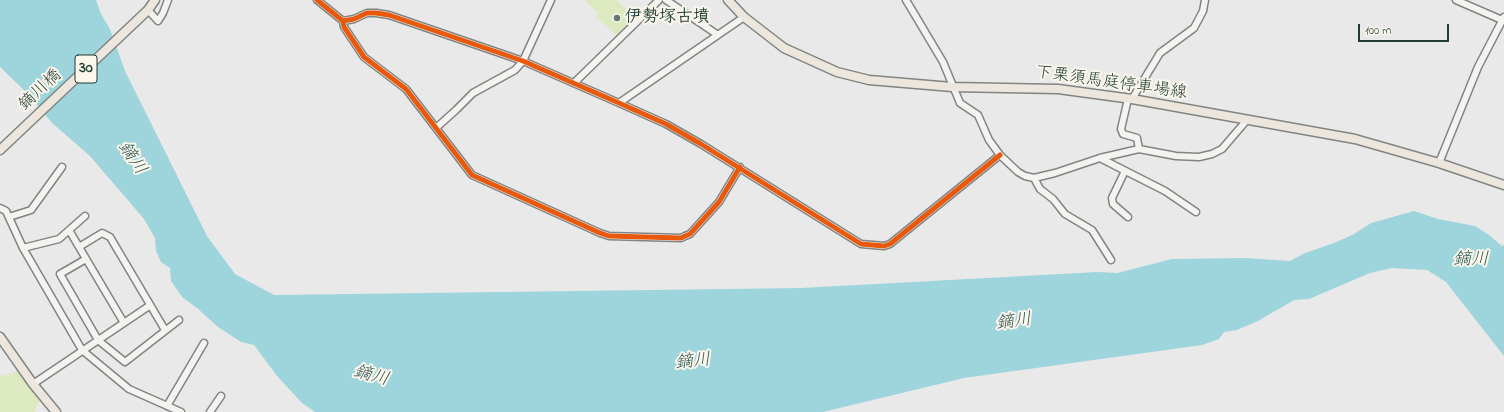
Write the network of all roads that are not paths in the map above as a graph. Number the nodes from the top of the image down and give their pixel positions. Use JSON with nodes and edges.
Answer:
{"nodes":[{"id":1,"x":154,"y":0,"type":"edge"},
{"id":2,"x":168,"y":0,"type":"edge"},
{"id":3,"x":317,"y":0,"type":"edge"},
{"id":4,"x":551,"y":0,"type":"edge"},
{"id":5,"x":659,"y":0,"type":"edge"},
{"id":6,"x":666,"y":0,"type":"edge"},
{"id":7,"x":728,"y":0,"type":"edge"},
{"id":8,"x":906,"y":0,"type":"edge"},
{"id":9,"x":1204,"y":0,"type":"edge"},
{"id":10,"x":1456,"y":0,"type":"edge"},
{"id":11,"x":147,"y":11,"type":"junction"},
{"id":12,"x":744,"y":17,"type":"junction"},
{"id":13,"x":1503,"y":19,"type":"edge"},
{"id":14,"x":343,"y":21,"type":"junction"},
{"id":15,"x":718,"y":35,"type":"junction"},
{"id":16,"x":523,"y":61,"type":"junction"},
{"id":17,"x":574,"y":83,"type":"junction"},
{"id":18,"x":952,"y":86,"type":"junction"},
{"id":19,"x":1130,"y":99,"type":"junction"},
{"id":20,"x":619,"y":103,"type":"junction"},
{"id":21,"x":1246,"y":121,"type":"junction"},
{"id":22,"x":436,"y":128,"type":"junction"},
{"id":23,"x":1140,"y":149,"type":"junction"},
{"id":24,"x":0,"y":150,"type":"edge"},
{"id":25,"x":1000,"y":155,"type":"junction"},
{"id":26,"x":1100,"y":158,"type":"junction"},
{"id":27,"x":1439,"y":163,"type":"junction"},
{"id":28,"x":62,"y":167,"type":"dead end"},
{"id":29,"x":740,"y":167,"type":"junction"},
{"id":30,"x":1125,"y":171,"type":"junction"},
{"id":31,"x":1034,"y":178,"type":"junction"},
{"id":32,"x":1504,"y":185,"type":"edge"},
{"id":33,"x":2,"y":211,"type":"edge"},
{"id":34,"x":1196,"y":212,"type":"dead end"},
{"id":35,"x":85,"y":216,"type":"dead end"},
{"id":36,"x":9,"y":217,"type":"junction"},
{"id":37,"x":1128,"y":217,"type":"dead end"},
{"id":38,"x":69,"y":230,"type":"junction"},
{"id":39,"x":79,"y":247,"type":"junction"},
{"id":40,"x":23,"y":248,"type":"junction"},
{"id":41,"x":86,"y":260,"type":"junction"},
{"id":42,"x":1111,"y":260,"type":"dead end"},
{"id":43,"x":149,"y":306,"type":"junction"},
{"id":44,"x":179,"y":320,"type":"dead end"},
{"id":45,"x":124,"y":323,"type":"junction"},
{"id":46,"x":165,"y":330,"type":"junction"},
{"id":47,"x":0,"y":337,"type":"edge"},
{"id":48,"x":98,"y":340,"type":"junction"},
{"id":49,"x":204,"y":343,"type":"dead end"},
{"id":50,"x":82,"y":350,"type":"junction"},
{"id":51,"x":33,"y":384,"type":"junction"},
{"id":52,"x":221,"y":396,"type":"dead end"},
{"id":53,"x":170,"y":409,"type":"edge"},
{"id":54,"x":56,"y":412,"type":"edge"},
{"id":55,"x":181,"y":412,"type":"edge"},
{"id":56,"x":210,"y":412,"type":"edge"}],
"edges":[{"from":1,"to":11,"type":"main road","number":"30"},
{"from":2,"to":11,"type":"street"},
{"from":3,"to":14,"type":"street"},
{"from":4,"to":16,"type":"street"},
{"from":5,"to":17,"type":"street"},
{"from":6,"to":15,"type":"street"},
{"from":7,"to":12,"type":"main road","name":"下栗須馬庭停車場線"},
{"from":8,"to":18,"type":"street"},
{"from":9,"to":19,"type":"street"},
{"from":10,"to":13,"type":"street"},
{"from":11,"to":24,"type":"main road","name":"鏑川橋","number":"30"},
{"from":12,"to":15,"type":"street"},
{"from":12,"to":18,"type":"main road","name":"下栗須馬庭停車場線"},
{"from":13,"to":27,"type":"street"},
{"from":14,"to":16,"type":"street"},
{"from":14,"to":22,"type":"street"},
{"from":15,"to":20,"type":"street"},
{"from":16,"to":17,"type":"street"},
{"from":16,"to":22,"type":"street"},
{"from":17,"to":20,"type":"street"},
{"from":18,"to":19,"type":"main road","name":"下栗須馬庭停車場線"},
{"from":18,"to":25,"type":"street"},
{"from":19,"to":21,"type":"main road","name":"下栗須馬庭停車場線"},
{"from":19,"to":23,"type":"street"},
{"from":20,"to":29,"type":"street"},
{"from":21,"to":23,"type":"street"},
{"from":21,"to":27,"type":"main road","name":"下栗須馬庭停車場線"},
{"from":22,"to":29,"type":"street"},
{"from":23,"to":26,"type":"street"},
{"from":25,"to":29,"type":"street"},
{"from":25,"to":31,"type":"street"},
{"from":26,"to":30,"type":"street"},
{"from":26,"to":31,"type":"street"},
{"from":27,"to":32,"type":"main road","name":"下栗須馬庭停車場線"},
{"from":28,"to":36,"type":"street"},
{"from":30,"to":34,"type":"street"},
{"from":30,"to":37,"type":"street"},
{"from":31,"to":42,"type":"street"},
{"from":33,"to":36,"type":"street"},
{"from":35,"to":38,"type":"street"},
{"from":36,"to":40,"type":"street"},
{"from":38,"to":39,"type":"street"},
{"from":38,"to":40,"type":"street"},
{"from":39,"to":41,"type":"street"},
{"from":39,"to":43,"type":"street"},
{"from":40,"to":50,"type":"street"},
{"from":41,"to":45,"type":"street"},
{"from":41,"to":48,"type":"street"},
{"from":43,"to":45,"type":"street"},
{"from":43,"to":46,"type":"street"},
{"from":44,"to":46,"type":"street"},
{"from":45,"to":48,"type":"street"},
{"from":46,"to":48,"type":"street"},
{"from":47,"to":51,"type":"main road"},
{"from":48,"to":50,"type":"street"},
{"from":49,"to":53,"type":"street"},
{"from":50,"to":51,"type":"street"},
{"from":50,"to":53,"type":"street"},
{"from":51,"to":54,"type":"main road"},
{"from":52,"to":56,"type":"street"},
{"from":53,"to":55,"type":"street"}]}
